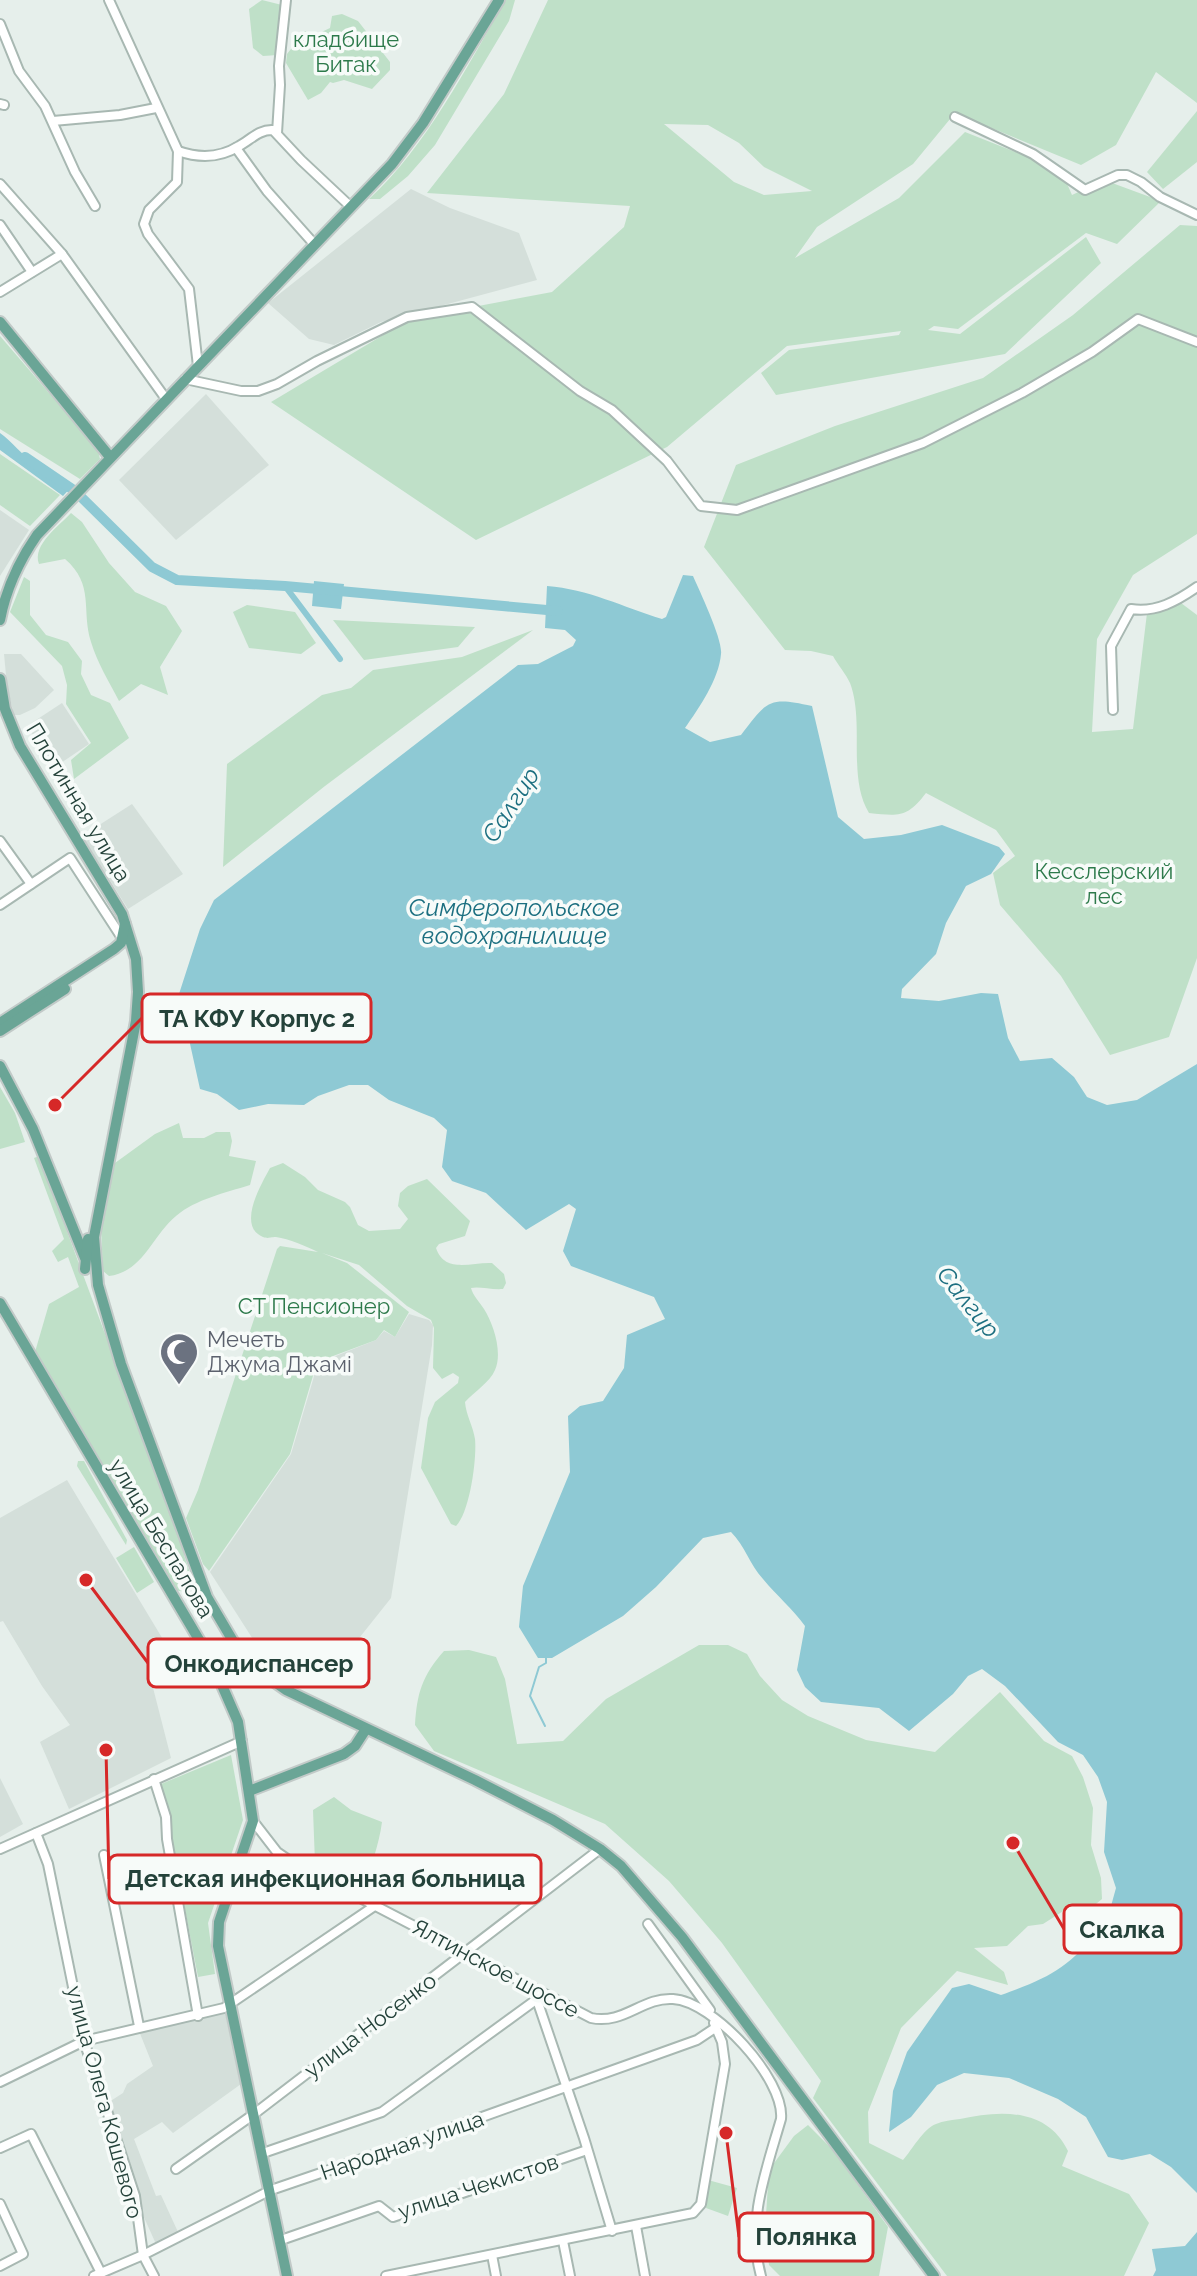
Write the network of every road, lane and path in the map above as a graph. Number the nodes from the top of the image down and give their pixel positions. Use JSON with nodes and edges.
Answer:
{"nodes":[{"id":1,"x":109,"y":0,"type":"edge"},
{"id":2,"x":286,"y":0,"type":"edge"},
{"id":3,"x":499,"y":0,"type":"edge"},
{"id":4,"x":0,"y":24,"type":"edge"},
{"id":5,"x":156,"y":108,"type":"junction"},
{"id":6,"x":955,"y":117,"type":"dead end"},
{"id":7,"x":53,"y":121,"type":"junction"},
{"id":8,"x":277,"y":133,"type":"junction"},
{"id":9,"x":236,"y":148,"type":"junction"},
{"id":10,"x":178,"y":151,"type":"junction"},
{"id":11,"x":1,"y":187,"type":"edge"},
{"id":12,"x":95,"y":206,"type":"dead end"},
{"id":13,"x":351,"y":207,"type":"junction"},
{"id":14,"x":1197,"y":215,"type":"edge"},
{"id":15,"x":0,"y":225,"type":"edge"},
{"id":16,"x":315,"y":245,"type":"junction"},
{"id":17,"x":62,"y":254,"type":"junction"},
{"id":18,"x":32,"y":272,"type":"junction"},
{"id":19,"x":0,"y":292,"type":"edge"},
{"id":20,"x":0,"y":322,"type":"edge"},
{"id":21,"x":1197,"y":342,"type":"edge"},
{"id":22,"x":198,"y":366,"type":"junction"},
{"id":23,"x":185,"y":379,"type":"junction"},
{"id":24,"x":166,"y":399,"type":"junction"},
{"id":25,"x":110,"y":457,"type":"junction"},
{"id":26,"x":1197,"y":587,"type":"edge"},
{"id":27,"x":0,"y":620,"type":"edge"},
{"id":28,"x":0,"y":679,"type":"edge"},
{"id":29,"x":1113,"y":710,"type":"dead end"},
{"id":30,"x":0,"y":841,"type":"edge"},
{"id":31,"x":31,"y":884,"type":"junction"},
{"id":32,"x":0,"y":905,"type":"edge"},
{"id":33,"x":127,"y":941,"type":"junction"},
{"id":34,"x":0,"y":1023,"type":"edge"},
{"id":35,"x":0,"y":1031,"type":"edge"},
{"id":36,"x":0,"y":1066,"type":"edge"},
{"id":37,"x":85,"y":1264,"type":"junction"},
{"id":38,"x":101,"y":1297,"type":"junction"},
{"id":39,"x":0,"y":1303,"type":"edge"},
{"id":40,"x":113,"y":1341,"type":"junction"},
{"id":41,"x":366,"y":1729,"type":"junction"},
{"id":42,"x":242,"y":1741,"type":"junction"},
{"id":43,"x":154,"y":1779,"type":"junction"},
{"id":44,"x":249,"y":1791,"type":"junction"},
{"id":45,"x":253,"y":1821,"type":"junction"},
{"id":46,"x":36,"y":1833,"type":"junction"},
{"id":47,"x":248,"y":1835,"type":"junction"},
{"id":48,"x":263,"y":1835,"type":"junction"},
{"id":49,"x":0,"y":1849,"type":"edge"},
{"id":50,"x":600,"y":1849,"type":"junction"},
{"id":51,"x":104,"y":1855,"type":"dead end"},
{"id":52,"x":376,"y":1905,"type":"junction"},
{"id":53,"x":648,"y":1924,"type":"dead end"},
{"id":54,"x":465,"y":1953,"type":"junction"},
{"id":55,"x":540,"y":1997,"type":"junction"},
{"id":56,"x":231,"y":2002,"type":"junction"},
{"id":57,"x":713,"y":2015,"type":"junction"},
{"id":58,"x":198,"y":2016,"type":"junction"},
{"id":59,"x":139,"y":2026,"type":"junction"},
{"id":60,"x":715,"y":2028,"type":"junction"},
{"id":61,"x":84,"y":2041,"type":"junction"},
{"id":62,"x":0,"y":2082,"type":"edge"},
{"id":63,"x":567,"y":2087,"type":"junction"},
{"id":64,"x":254,"y":2114,"type":"junction"},
{"id":65,"x":0,"y":2148,"type":"edge"},
{"id":66,"x":587,"y":2150,"type":"junction"},
{"id":67,"x":263,"y":2153,"type":"junction"},
{"id":68,"x":176,"y":2169,"type":"dead end"},
{"id":69,"x":271,"y":2190,"type":"junction"},
{"id":70,"x":0,"y":2204,"type":"edge"},
{"id":71,"x":636,"y":2226,"type":"junction"},
{"id":72,"x":612,"y":2231,"type":"junction"},
{"id":73,"x":281,"y":2240,"type":"junction"},
{"id":74,"x":563,"y":2241,"type":"junction"},
{"id":75,"x":143,"y":2255,"type":"junction"},
{"id":76,"x":492,"y":2255,"type":"junction"},
{"id":77,"x":0,"y":2266,"type":"edge"},
{"id":78,"x":97,"y":2274,"type":"edge"},
{"id":79,"x":418,"y":2274,"type":"edge"},
{"id":80,"x":154,"y":2276,"type":"edge"},
{"id":81,"x":287,"y":2276,"type":"edge"},
{"id":82,"x":386,"y":2276,"type":"edge"},
{"id":83,"x":496,"y":2276,"type":"edge"},
{"id":84,"x":570,"y":2276,"type":"edge"},
{"id":85,"x":645,"y":2276,"type":"edge"},
{"id":86,"x":761,"y":2276,"type":"edge"},
{"id":87,"x":934,"y":2276,"type":"edge"}],
"edges":[{"from":1,"to":5,"type":"street"},
{"from":2,"to":8,"type":"street"},
{"from":3,"to":13,"type":"main road"},
{"from":4,"to":7,"type":"street"},
{"from":5,"to":7,"type":"street"},
{"from":5,"to":10,"type":"street"},
{"from":6,"to":14,"type":"street"},
{"from":7,"to":12,"type":"street"},
{"from":8,"to":9,"type":"street"},
{"from":8,"to":13,"type":"street"},
{"from":9,"to":10,"type":"street"},
{"from":9,"to":16,"type":"street"},
{"from":10,"to":22,"type":"street"},
{"from":11,"to":17,"type":"street"},
{"from":13,"to":16,"type":"main road"},
{"from":15,"to":18,"type":"street"},
{"from":16,"to":22,"type":"main road"},
{"from":17,"to":18,"type":"street"},
{"from":17,"to":24,"type":"street"},
{"from":18,"to":19,"type":"street"},
{"from":20,"to":25,"type":"main road"},
{"from":21,"to":23,"type":"street"},
{"from":22,"to":23,"type":"main road"},
{"from":23,"to":24,"type":"main road"},
{"from":24,"to":25,"type":"main road"},
{"from":25,"to":27,"type":"main road"},
{"from":26,"to":29,"type":"street"},
{"from":28,"to":33,"type":"main road","name":"Плотинная улица"},
{"from":30,"to":31,"type":"street"},
{"from":31,"to":32,"type":"street"},
{"from":31,"to":33,"type":"street","name":"Плотинная улица"},
{"from":33,"to":34,"type":"main road"},
{"from":33,"to":35,"type":"main road"},
{"from":33,"to":37,"type":"main road"},
{"from":33,"to":38,"type":"main road"},
{"from":36,"to":37,"type":"main road"},
{"from":37,"to":38,"type":"main road"},
{"from":37,"to":40,"type":"main road"},
{"from":38,"to":40,"type":"main road"},
{"from":39,"to":42,"type":"main road","name":"улица Беспалова"},
{"from":40,"to":41,"type":"main road"},
{"from":41,"to":44,"type":"main road"},
{"from":41,"to":50,"type":"main road"},
{"from":42,"to":43,"type":"street"},
{"from":42,"to":44,"type":"main road","name":"улица Беспалова"},
{"from":43,"to":46,"type":"street"},
{"from":43,"to":58,"type":"street"},
{"from":44,"to":45,"type":"main road","name":"улица Беспалова"},
{"from":45,"to":47,"type":"main road","name":"улица Беспалова"},
{"from":45,"to":48,"type":"street","name":"Ялтинское шоссе"},
{"from":46,"to":49,"type":"street"},
{"from":46,"to":61,"type":"street","name":"улица Олега Кошевого"},
{"from":47,"to":48,"type":"street"},
{"from":47,"to":56,"type":"main road","name":"улица Беспалова"},
{"from":48,"to":52,"type":"street","name":"Ялтинское шоссе"},
{"from":50,"to":54,"type":"street","name":"улица Носенко"},
{"from":50,"to":87,"type":"main road"},
{"from":51,"to":59,"type":"street"},
{"from":52,"to":54,"type":"street","name":"Ялтинское шоссе"},
{"from":52,"to":56,"type":"street"},
{"from":53,"to":57,"type":"street"},
{"from":54,"to":55,"type":"street","name":"Ялтинское шоссе"},
{"from":54,"to":64,"type":"street","name":"улица Носенко"},
{"from":55,"to":57,"type":"street","name":"Ялтинское шоссе"},
{"from":55,"to":63,"type":"street"},
{"from":55,"to":67,"type":"street"},
{"from":56,"to":58,"type":"street"},
{"from":56,"to":64,"type":"main road","name":"улица Беспалова"},
{"from":57,"to":60,"type":"street"},
{"from":57,"to":86,"type":"street","name":"Ялтинское шоссе"},
{"from":58,"to":59,"type":"street"},
{"from":59,"to":61,"type":"street"},
{"from":60,"to":63,"type":"street","name":"Народная улица"},
{"from":60,"to":71,"type":"street"},
{"from":61,"to":62,"type":"street"},
{"from":61,"to":75,"type":"street","name":"улица Олега Кошевого"},
{"from":63,"to":66,"type":"street"},
{"from":63,"to":69,"type":"street","name":"Народная улица"},
{"from":64,"to":67,"type":"main road","name":"улица Беспалова"},
{"from":64,"to":68,"type":"street","name":"улица Носенко"},
{"from":65,"to":78,"type":"street"},
{"from":66,"to":72,"type":"street"},
{"from":66,"to":73,"type":"street","name":"улица Чекистов"},
{"from":67,"to":69,"type":"main road","name":"улица Беспалова"},
{"from":69,"to":73,"type":"main road","name":"улица Беспалова"},
{"from":69,"to":75,"type":"street","name":"Народная улица"},
{"from":70,"to":77,"type":"street"},
{"from":71,"to":72,"type":"street"},
{"from":71,"to":85,"type":"street"},
{"from":72,"to":74,"type":"street"},
{"from":73,"to":81,"type":"main road","name":"улица Беспалова"},
{"from":74,"to":76,"type":"street"},
{"from":74,"to":84,"type":"street"},
{"from":75,"to":78,"type":"street","name":"Народная улица"},
{"from":75,"to":80,"type":"street","name":"улица Олега Кошевого"},
{"from":76,"to":79,"type":"street"},
{"from":76,"to":83,"type":"street"},
{"from":79,"to":82,"type":"street"}]}
